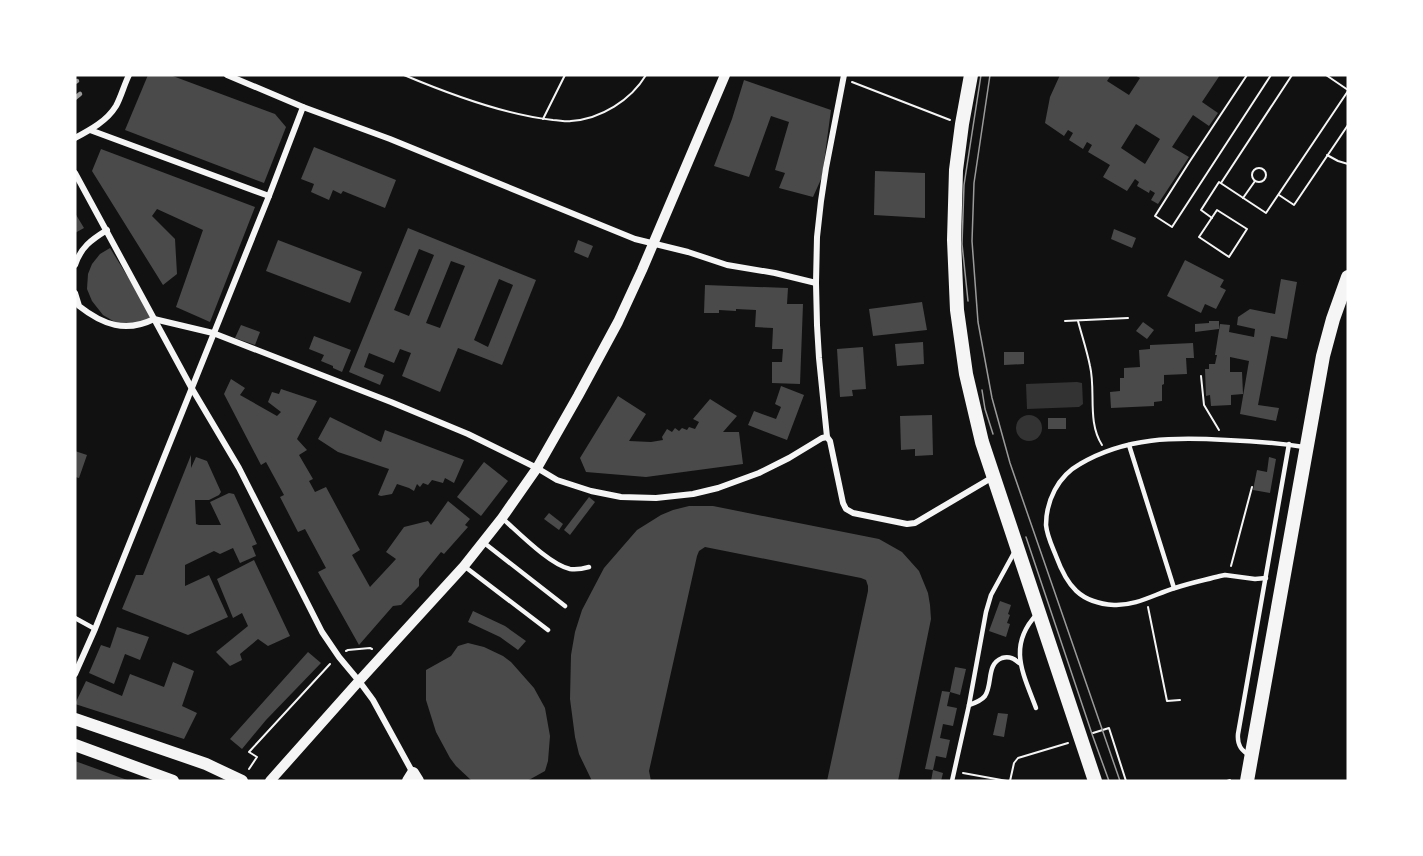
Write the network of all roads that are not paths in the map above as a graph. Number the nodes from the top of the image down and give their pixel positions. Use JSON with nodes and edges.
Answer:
{"nodes":[{"id":1,"x":129,"y":75,"type":"edge"},
{"id":2,"x":227,"y":75,"type":"edge"},
{"id":3,"x":725,"y":75,"type":"edge"},
{"id":4,"x":971,"y":75,"type":"edge"},
{"id":5,"x":844,"y":77,"type":"edge"},
{"id":6,"x":303,"y":107,"type":"junction"},
{"id":7,"x":90,"y":130,"type":"junction"},
{"id":8,"x":75,"y":138,"type":"edge"},
{"id":9,"x":75,"y":173,"type":"edge"},
{"id":10,"x":269,"y":196,"type":"junction"},
{"id":11,"x":106,"y":230,"type":"junction"},
{"id":12,"x":654,"y":244,"type":"junction"},
{"id":13,"x":75,"y":265,"type":"edge"},
{"id":14,"x":1348,"y":278,"type":"edge"},
{"id":15,"x":816,"y":283,"type":"junction"},
{"id":16,"x":75,"y":293,"type":"edge"},
{"id":17,"x":77,"y":307,"type":"edge"},
{"id":18,"x":154,"y":319,"type":"junction"},
{"id":19,"x":213,"y":333,"type":"junction"},
{"id":20,"x":191,"y":387,"type":"junction"},
{"id":21,"x":826,"y":437,"type":"junction"},
{"id":22,"x":1289,"y":444,"type":"junction"},
{"id":23,"x":1129,"y":445,"type":"junction"},
{"id":24,"x":1306,"y":447,"type":"junction"},
{"id":25,"x":537,"y":468,"type":"junction"},
{"id":26,"x":994,"y":477,"type":"junction"},
{"id":27,"x":502,"y":518,"type":"junction"},
{"id":28,"x":483,"y":542,"type":"junction"},
{"id":29,"x":1017,"y":547,"type":"junction"},
{"id":30,"x":464,"y":566,"type":"junction"},
{"id":31,"x":589,"y":567,"type":"dead end"},
{"id":32,"x":1266,"y":578,"type":"junction"},
{"id":33,"x":1174,"y":588,"type":"junction"},
{"id":34,"x":565,"y":606,"type":"dead end"},
{"id":35,"x":1039,"y":612,"type":"junction"},
{"id":36,"x":75,"y":618,"type":"edge"},
{"id":37,"x":95,"y":629,"type":"junction"},
{"id":38,"x":548,"y":630,"type":"dead end"},
{"id":39,"x":1020,"y":664,"type":"junction"},
{"id":40,"x":75,"y":674,"type":"edge"},
{"id":41,"x":359,"y":681,"type":"junction"},
{"id":42,"x":969,"y":705,"type":"junction"},
{"id":43,"x":1036,"y":708,"type":"dead end"},
{"id":44,"x":75,"y":719,"type":"edge"},
{"id":45,"x":75,"y":745,"type":"edge"},
{"id":46,"x":1250,"y":755,"type":"junction"},
{"id":47,"x":414,"y":779,"type":"edge"},
{"id":48,"x":173,"y":781,"type":"edge"},
{"id":49,"x":241,"y":781,"type":"edge"},
{"id":50,"x":270,"y":781,"type":"edge"},
{"id":51,"x":952,"y":781,"type":"edge"},
{"id":52,"x":1095,"y":781,"type":"edge"},
{"id":53,"x":1247,"y":781,"type":"edge"}],
"edges":[{"from":1,"to":7,"type":"street"},
{"from":2,"to":6,"type":"street"},
{"from":3,"to":12,"type":"street"},
{"from":4,"to":26,"type":"main road"},
{"from":5,"to":15,"type":"street"},
{"from":6,"to":10,"type":"street"},
{"from":6,"to":12,"type":"street"},
{"from":7,"to":8,"type":"street"},
{"from":7,"to":10,"type":"street"},
{"from":9,"to":11,"type":"street"},
{"from":10,"to":19,"type":"street"},
{"from":11,"to":13,"type":"street"},
{"from":11,"to":18,"type":"street"},
{"from":12,"to":15,"type":"street"},
{"from":12,"to":25,"type":"street"},
{"from":14,"to":24,"type":"main road"},
{"from":15,"to":21,"type":"street"},
{"from":16,"to":17,"type":"street"},
{"from":17,"to":18,"type":"street"},
{"from":18,"to":19,"type":"street"},
{"from":18,"to":20,"type":"street"},
{"from":19,"to":20,"type":"street"},
{"from":19,"to":25,"type":"street"},
{"from":20,"to":37,"type":"street"},
{"from":20,"to":41,"type":"street"},
{"from":21,"to":25,"type":"street"},
{"from":21,"to":26,"type":"street"},
{"from":22,"to":23,"type":"lane"},
{"from":22,"to":24,"type":"lane"},
{"from":22,"to":32,"type":"lane"},
{"from":23,"to":33,"type":"lane"},
{"from":23,"to":33,"type":"lane"},
{"from":24,"to":46,"type":"main road"},
{"from":25,"to":27,"type":"street"},
{"from":26,"to":29,"type":"main road"},
{"from":27,"to":28,"type":"street"},
{"from":27,"to":31,"type":"lane"},
{"from":28,"to":30,"type":"street"},
{"from":28,"to":34,"type":"lane"},
{"from":29,"to":35,"type":"main road"},
{"from":29,"to":42,"type":"lane"},
{"from":30,"to":38,"type":"lane"},
{"from":30,"to":41,"type":"street"},
{"from":32,"to":33,"type":"lane"},
{"from":32,"to":46,"type":"lane"},
{"from":35,"to":39,"type":"lane"},
{"from":35,"to":52,"type":"main road"},
{"from":36,"to":37,"type":"lane"},
{"from":37,"to":40,"type":"street"},
{"from":39,"to":42,"type":"lane"},
{"from":39,"to":43,"type":"lane"},
{"from":41,"to":47,"type":"street"},
{"from":41,"to":50,"type":"street"},
{"from":42,"to":51,"type":"lane"},
{"from":44,"to":49,"type":"main road"},
{"from":45,"to":48,"type":"main road"},
{"from":46,"to":53,"type":"main road"}]}
